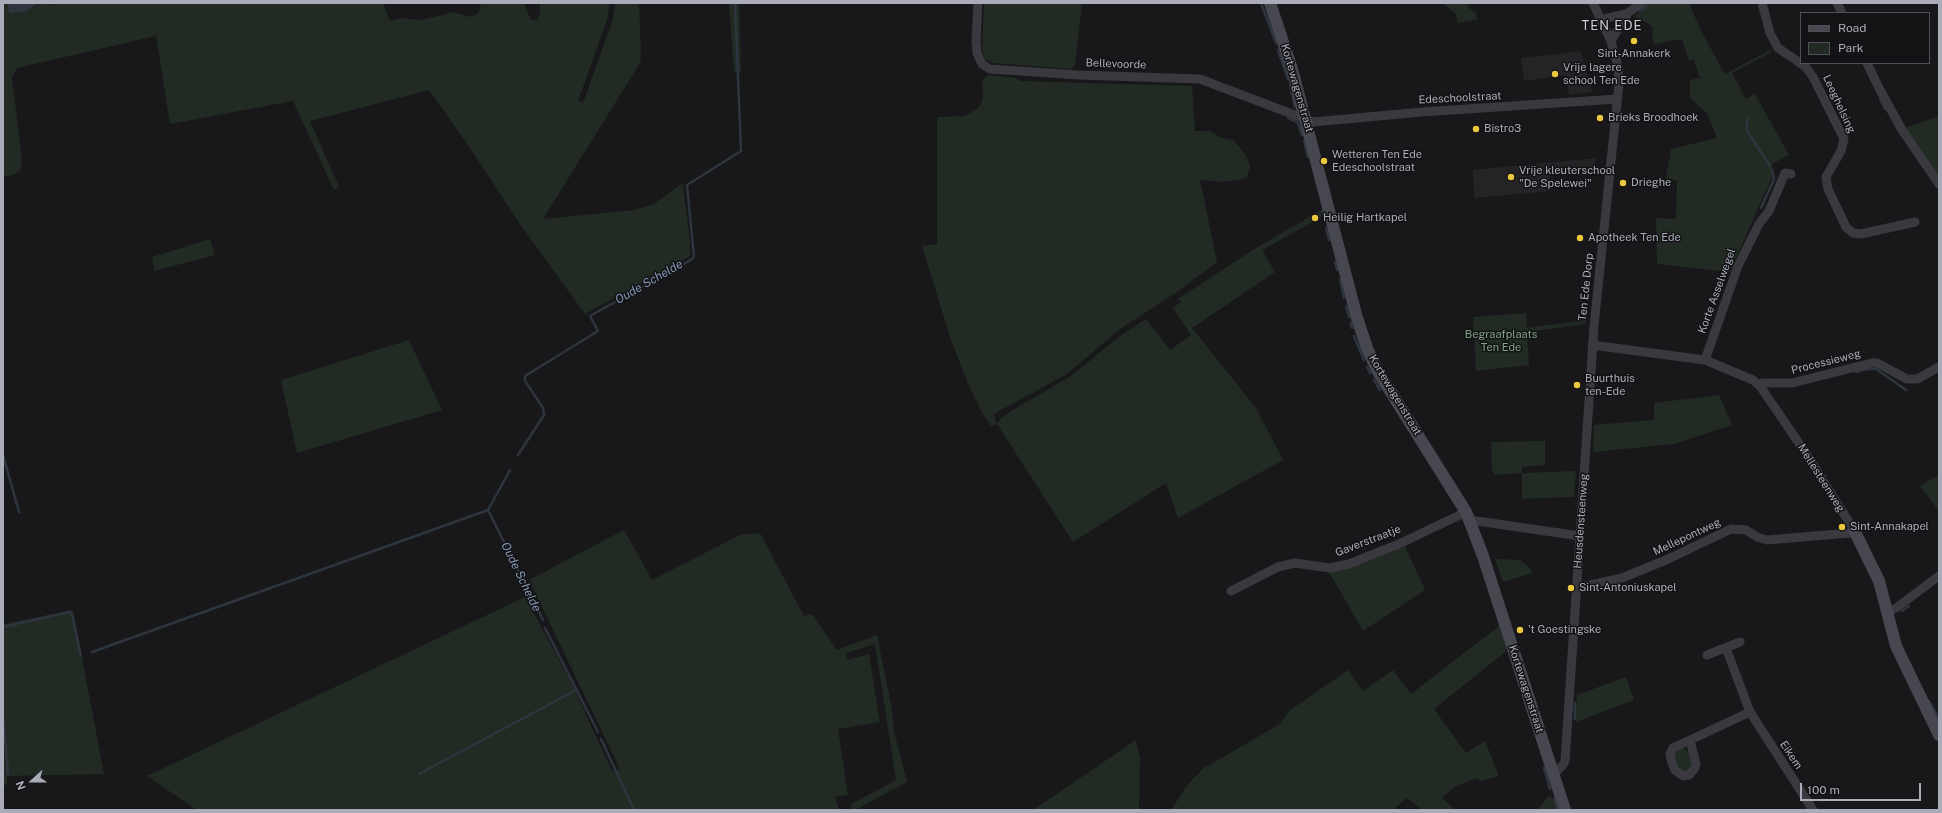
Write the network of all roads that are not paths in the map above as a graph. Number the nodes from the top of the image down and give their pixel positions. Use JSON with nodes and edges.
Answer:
{"nodes":[{"id":1,"x":978,"y":3,"type":"edge"},
{"id":2,"x":1270,"y":3,"type":"edge"},
{"id":3,"x":1592,"y":3,"type":"edge"},
{"id":4,"x":1641,"y":3,"type":"edge"},
{"id":5,"x":1762,"y":3,"type":"edge"},
{"id":6,"x":1837,"y":3,"type":"edge"},
{"id":7,"x":1842,"y":12,"type":"edge"},
{"id":8,"x":1628,"y":13,"type":"junction"},
{"id":9,"x":1600,"y":20,"type":"junction"},
{"id":10,"x":1611,"y":41,"type":"junction"},
{"id":11,"x":1800,"y":63,"type":"edge"},
{"id":12,"x":1802,"y":64,"type":"edge"},
{"id":13,"x":1867,"y":64,"type":"edge"},
{"id":14,"x":1617,"y":99,"type":"junction"},
{"id":15,"x":1306,"y":118,"type":"junction"},
{"id":16,"x":1791,"y":174,"type":"dead end"},
{"id":17,"x":1939,"y":184,"type":"edge"},
{"id":18,"x":1915,"y":222,"type":"dead end"},
{"id":19,"x":1592,"y":345,"type":"junction"},
{"id":20,"x":1705,"y":360,"type":"junction"},
{"id":21,"x":1939,"y":367,"type":"edge"},
{"id":22,"x":1760,"y":386,"type":"junction"},
{"id":23,"x":1468,"y":516,"type":"junction"},
{"id":24,"x":1854,"y":530,"type":"junction"},
{"id":25,"x":1580,"y":536,"type":"junction"},
{"id":26,"x":1939,"y":576,"type":"edge"},
{"id":27,"x":1577,"y":588,"type":"junction"},
{"id":28,"x":1231,"y":591,"type":"dead end"},
{"id":29,"x":1888,"y":611,"type":"junction"},
{"id":30,"x":1740,"y":642,"type":"dead end"},
{"id":31,"x":1726,"y":648,"type":"junction"},
{"id":32,"x":1707,"y":655,"type":"dead end"},
{"id":33,"x":1750,"y":712,"type":"junction"},
{"id":34,"x":1939,"y":735,"type":"edge"},
{"id":35,"x":1690,"y":740,"type":"dead end"},
{"id":36,"x":1554,"y":774,"type":"junction"},
{"id":37,"x":1565,"y":810,"type":"edge"},
{"id":38,"x":1813,"y":810,"type":"edge"}],
"edges":[{"from":1,"to":15,"type":"street","name":"Bellevoorde"},
{"from":2,"to":15,"type":"street","name":"Kortewagenstraat"},
{"from":3,"to":9,"type":"street","name":"Ten Ede Dorp"},
{"from":4,"to":8,"type":"street"},
{"from":5,"to":11,"type":"street","name":"Leeghelsing"},
{"from":6,"to":7,"type":"street"},
{"from":8,"to":9,"type":"street"},
{"from":8,"to":10,"type":"street"},
{"from":9,"to":10,"type":"street","name":"Ten Ede Dorp"},
{"from":10,"to":14,"type":"street","name":"Ten Ede Dorp"},
{"from":12,"to":18,"type":"street","name":"Leeghelsing"},
{"from":13,"to":17,"type":"street"},
{"from":14,"to":15,"type":"street","name":"Edeschoolstraat"},
{"from":14,"to":19,"type":"street","name":"Ten Ede Dorp"},
{"from":15,"to":23,"type":"street","name":"Kortewagenstraat"},
{"from":16,"to":20,"type":"street","name":"Korte Asselwegel"},
{"from":19,"to":20,"type":"street","name":"Mellesteenweg"},
{"from":19,"to":25,"type":"street","name":"Heusdensteenweg"},
{"from":20,"to":22,"type":"street","name":"Mellesteenweg"},
{"from":21,"to":22,"type":"street","name":"Processieweg"},
{"from":22,"to":24,"type":"street","name":"Mellesteenweg"},
{"from":23,"to":25,"type":"street"},
{"from":23,"to":28,"type":"street","name":"Gaverstraatje"},
{"from":23,"to":36,"type":"street","name":"Kortewagenstraat"},
{"from":24,"to":27,"type":"street","name":"Mellepontweg"},
{"from":24,"to":29,"type":"street","name":"Mellesteenweg"},
{"from":25,"to":27,"type":"street","name":"Heusdensteenweg"},
{"from":26,"to":29,"type":"street"},
{"from":27,"to":36,"type":"street","name":"Heusdensteenweg"},
{"from":29,"to":34,"type":"street","name":"Mellesteenweg"},
{"from":30,"to":31,"type":"street"},
{"from":31,"to":32,"type":"street"},
{"from":31,"to":33,"type":"street","name":"Eikem"},
{"from":33,"to":35,"type":"street"},
{"from":33,"to":38,"type":"street","name":"Eikem"},
{"from":36,"to":37,"type":"street"}]}
